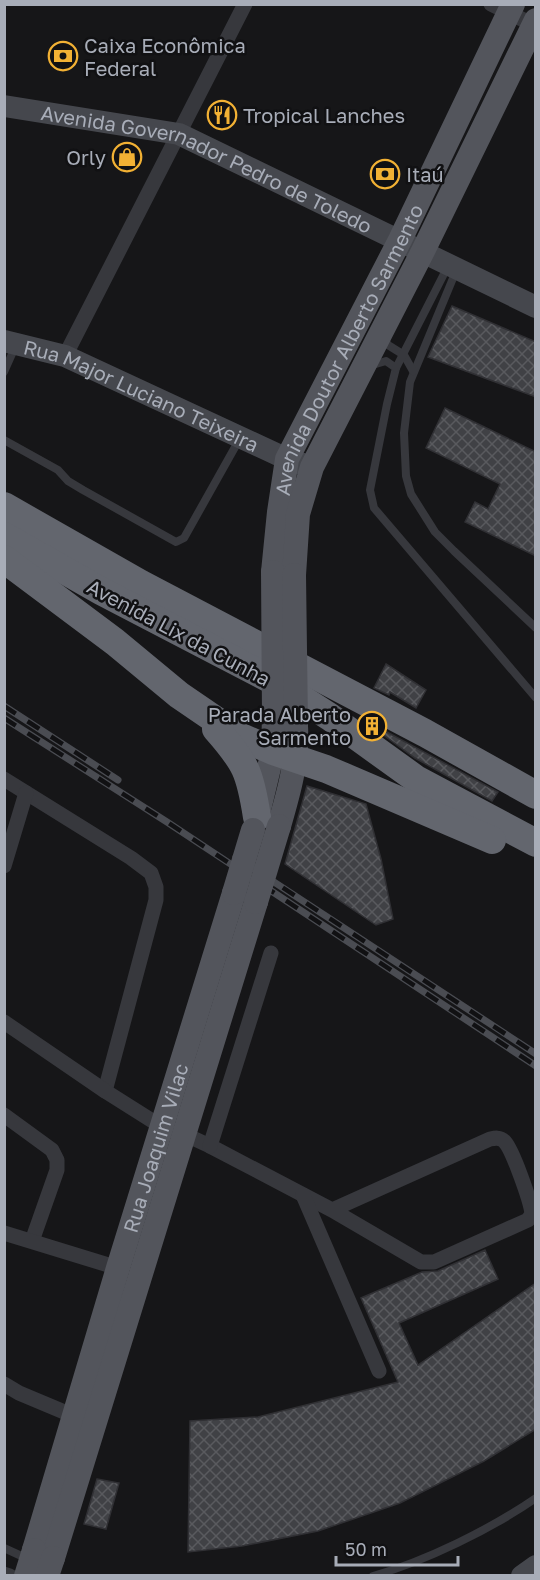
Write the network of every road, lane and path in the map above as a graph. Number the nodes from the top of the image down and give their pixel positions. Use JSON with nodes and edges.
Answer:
{"nodes":[{"id":1,"x":245,"y":4,"type":"edge"},
{"id":2,"x":505,"y":7,"type":"edge"},
{"id":3,"x":535,"y":23,"type":"edge"},
{"id":4,"x":4,"y":106,"type":"edge"},
{"id":5,"x":179,"y":134,"type":"junction"},
{"id":6,"x":400,"y":240,"type":"junction"},
{"id":7,"x":423,"y":251,"type":"junction"},
{"id":8,"x":453,"y":267,"type":"junction"},
{"id":9,"x":536,"y":307,"type":"edge"},
{"id":10,"x":383,"y":332,"type":"junction"},
{"id":11,"x":11,"y":342,"type":"edge"},
{"id":12,"x":404,"y":355,"type":"junction"},
{"id":13,"x":65,"y":356,"type":"junction"},
{"id":14,"x":396,"y":368,"type":"junction"},
{"id":15,"x":362,"y":369,"type":"junction"},
{"id":16,"x":413,"y":371,"type":"junction"},
{"id":17,"x":4,"y":372,"type":"edge"},
{"id":18,"x":240,"y":437,"type":"junction"},
{"id":19,"x":4,"y":440,"type":"edge"},
{"id":20,"x":287,"y":459,"type":"junction"},
{"id":21,"x":312,"y":466,"type":"junction"},
{"id":22,"x":4,"y":506,"type":"edge"},
{"id":23,"x":4,"y":536,"type":"edge"},
{"id":24,"x":4,"y":559,"type":"edge"},
{"id":25,"x":284,"y":574,"type":"junction"},
{"id":26,"x":536,"y":628,"type":"edge"},
{"id":27,"x":179,"y":695,"type":"junction"},
{"id":28,"x":536,"y":698,"type":"edge"},
{"id":29,"x":285,"y":721,"type":"joint"},
{"id":30,"x":284,"y":755,"type":"junction"},
{"id":31,"x":4,"y":779,"type":"edge"},
{"id":32,"x":26,"y":793,"type":"junction"},
{"id":33,"x":536,"y":795,"type":"edge"},
{"id":34,"x":263,"y":824,"type":"junction"},
{"id":35,"x":536,"y":843,"type":"edge"},
{"id":36,"x":536,"y":857,"type":"edge"},
{"id":37,"x":4,"y":866,"type":"edge"},
{"id":38,"x":271,"y":953,"type":"dead end"},
{"id":39,"x":4,"y":1022,"type":"edge"},
{"id":40,"x":105,"y":1091,"type":"junction"},
{"id":41,"x":4,"y":1115,"type":"edge"},
{"id":42,"x":173,"y":1131,"type":"junction"},
{"id":43,"x":210,"y":1146,"type":"junction"},
{"id":44,"x":303,"y":1195,"type":"junction"},
{"id":45,"x":332,"y":1210,"type":"junction"},
{"id":46,"x":4,"y":1233,"type":"edge"},
{"id":47,"x":32,"y":1241,"type":"junction"},
{"id":48,"x":118,"y":1268,"type":"junction"},
{"id":49,"x":379,"y":1371,"type":"dead end"},
{"id":50,"x":4,"y":1384,"type":"edge"},
{"id":51,"x":84,"y":1420,"type":"junction"},
{"id":52,"x":536,"y":1497,"type":"edge"},
{"id":53,"x":4,"y":1548,"type":"edge"},
{"id":54,"x":47,"y":1564,"type":"edge"},
{"id":55,"x":536,"y":1566,"type":"edge"},
{"id":56,"x":4,"y":1574,"type":"edge"},
{"id":57,"x":10,"y":1575,"type":"edge"},
{"id":58,"x":26,"y":1575,"type":"edge"},
{"id":59,"x":374,"y":1575,"type":"edge"},
{"id":60,"x":522,"y":1575,"type":"edge"}],
"edges":[{"from":1,"to":5,"type":"street"},
{"from":2,"to":3,"type":"street"},
{"from":2,"to":6,"type":"main road","name":"Avenida Doutor Alberto Sarmento"},
{"from":3,"to":7,"type":"main road","name":"Avenida Doutor Alberto Sarmento"},
{"from":4,"to":5,"type":"main road","name":"Avenida Governador Pedro de Toledo"},
{"from":5,"to":6,"type":"main road","name":"Avenida Governador Pedro de Toledo"},
{"from":5,"to":13,"type":"street"},
{"from":6,"to":7,"type":"main road","name":"Avenida Governador Pedro de Toledo"},
{"from":6,"to":20,"type":"main road","name":"Avenida Doutor Alberto Sarmento"},
{"from":7,"to":8,"type":"main road","name":"Avenida Governador Pedro de Toledo"},
{"from":7,"to":10,"type":"main road","name":"Avenida Doutor Alberto Sarmento"},
{"from":8,"to":9,"type":"main road","name":"Avenida Governador Pedro de Toledo"},
{"from":8,"to":12,"type":"lane"},
{"from":8,"to":16,"type":"lane"},
{"from":10,"to":12,"type":"lane"},
{"from":10,"to":15,"type":"main road","name":"Avenida Doutor Alberto Sarmento"},
{"from":11,"to":13,"type":"main road","name":"Rua Major Luciano Teixeira"},
{"from":11,"to":17,"type":"lane"},
{"from":12,"to":14,"type":"lane"},
{"from":12,"to":16,"type":"lane"},
{"from":13,"to":18,"type":"main road","name":"Rua Major Luciano Teixeira"},
{"from":14,"to":15,"type":"lane"},
{"from":14,"to":28,"type":"lane"},
{"from":15,"to":21,"type":"main road","name":"Avenida Doutor Alberto Sarmento"},
{"from":16,"to":26,"type":"lane"},
{"from":18,"to":19,"type":"lane"},
{"from":18,"to":20,"type":"main road","name":"Rua Major Luciano Teixeira"},
{"from":20,"to":21,"type":"main road","name":"Rua Major Luciano Teixeira"},
{"from":20,"to":25,"type":"main road","name":"Avenida Doutor Alberto Sarmento"},
{"from":21,"to":25,"type":"main road","name":"Avenida Doutor Alberto Sarmento"},
{"from":22,"to":33,"type":"highway","name":"Avenida Lix da Cunha"},
{"from":23,"to":35,"type":"highway","name":"Avenida Lix da Cunha"},
{"from":24,"to":27,"type":"highway"},
{"from":25,"to":29,"type":"main road","name":"Avenida Doutor Alberto Sarmento","bridge":true},
{"from":27,"to":30,"type":"highway"},
{"from":27,"to":34,"type":"highway"},
{"from":29,"to":30,"type":"main road","name":"Rua Joaquim Vilac"},
{"from":30,"to":34,"type":"main road","name":"Rua Joaquim Vilac"},
{"from":30,"to":36,"type":"highway"},
{"from":31,"to":32,"type":"street"},
{"from":32,"to":37,"type":"street"},
{"from":32,"to":40,"type":"street"},
{"from":34,"to":42,"type":"main road","name":"Rua Joaquim Vilac","bridge":true},
{"from":38,"to":43,"type":"street"},
{"from":39,"to":40,"type":"street"},
{"from":40,"to":42,"type":"street"},
{"from":41,"to":47,"type":"street"},
{"from":42,"to":43,"type":"street"},
{"from":42,"to":48,"type":"main road","name":"Rua Joaquim Vilac"},
{"from":42,"to":51,"type":"main road","name":"Rua Joaquim Vilac"},
{"from":43,"to":44,"type":"street"},
{"from":44,"to":45,"type":"street"},
{"from":44,"to":49,"type":"street"},
{"from":45,"to":45,"type":"street"},
{"from":46,"to":47,"type":"street"},
{"from":47,"to":48,"type":"street"},
{"from":48,"to":51,"type":"main road","name":"Rua Joaquim Vilac"},
{"from":50,"to":51,"type":"street"},
{"from":51,"to":54,"type":"main road","name":"Rua Joaquim Vilac"},
{"from":52,"to":59,"type":"lane"},
{"from":53,"to":54,"type":"lane"},
{"from":54,"to":58,"type":"main road","name":"Rua Joaquim Vilac","bridge":true},
{"from":55,"to":60,"type":"main road"},
{"from":56,"to":57,"type":"street"}]}
